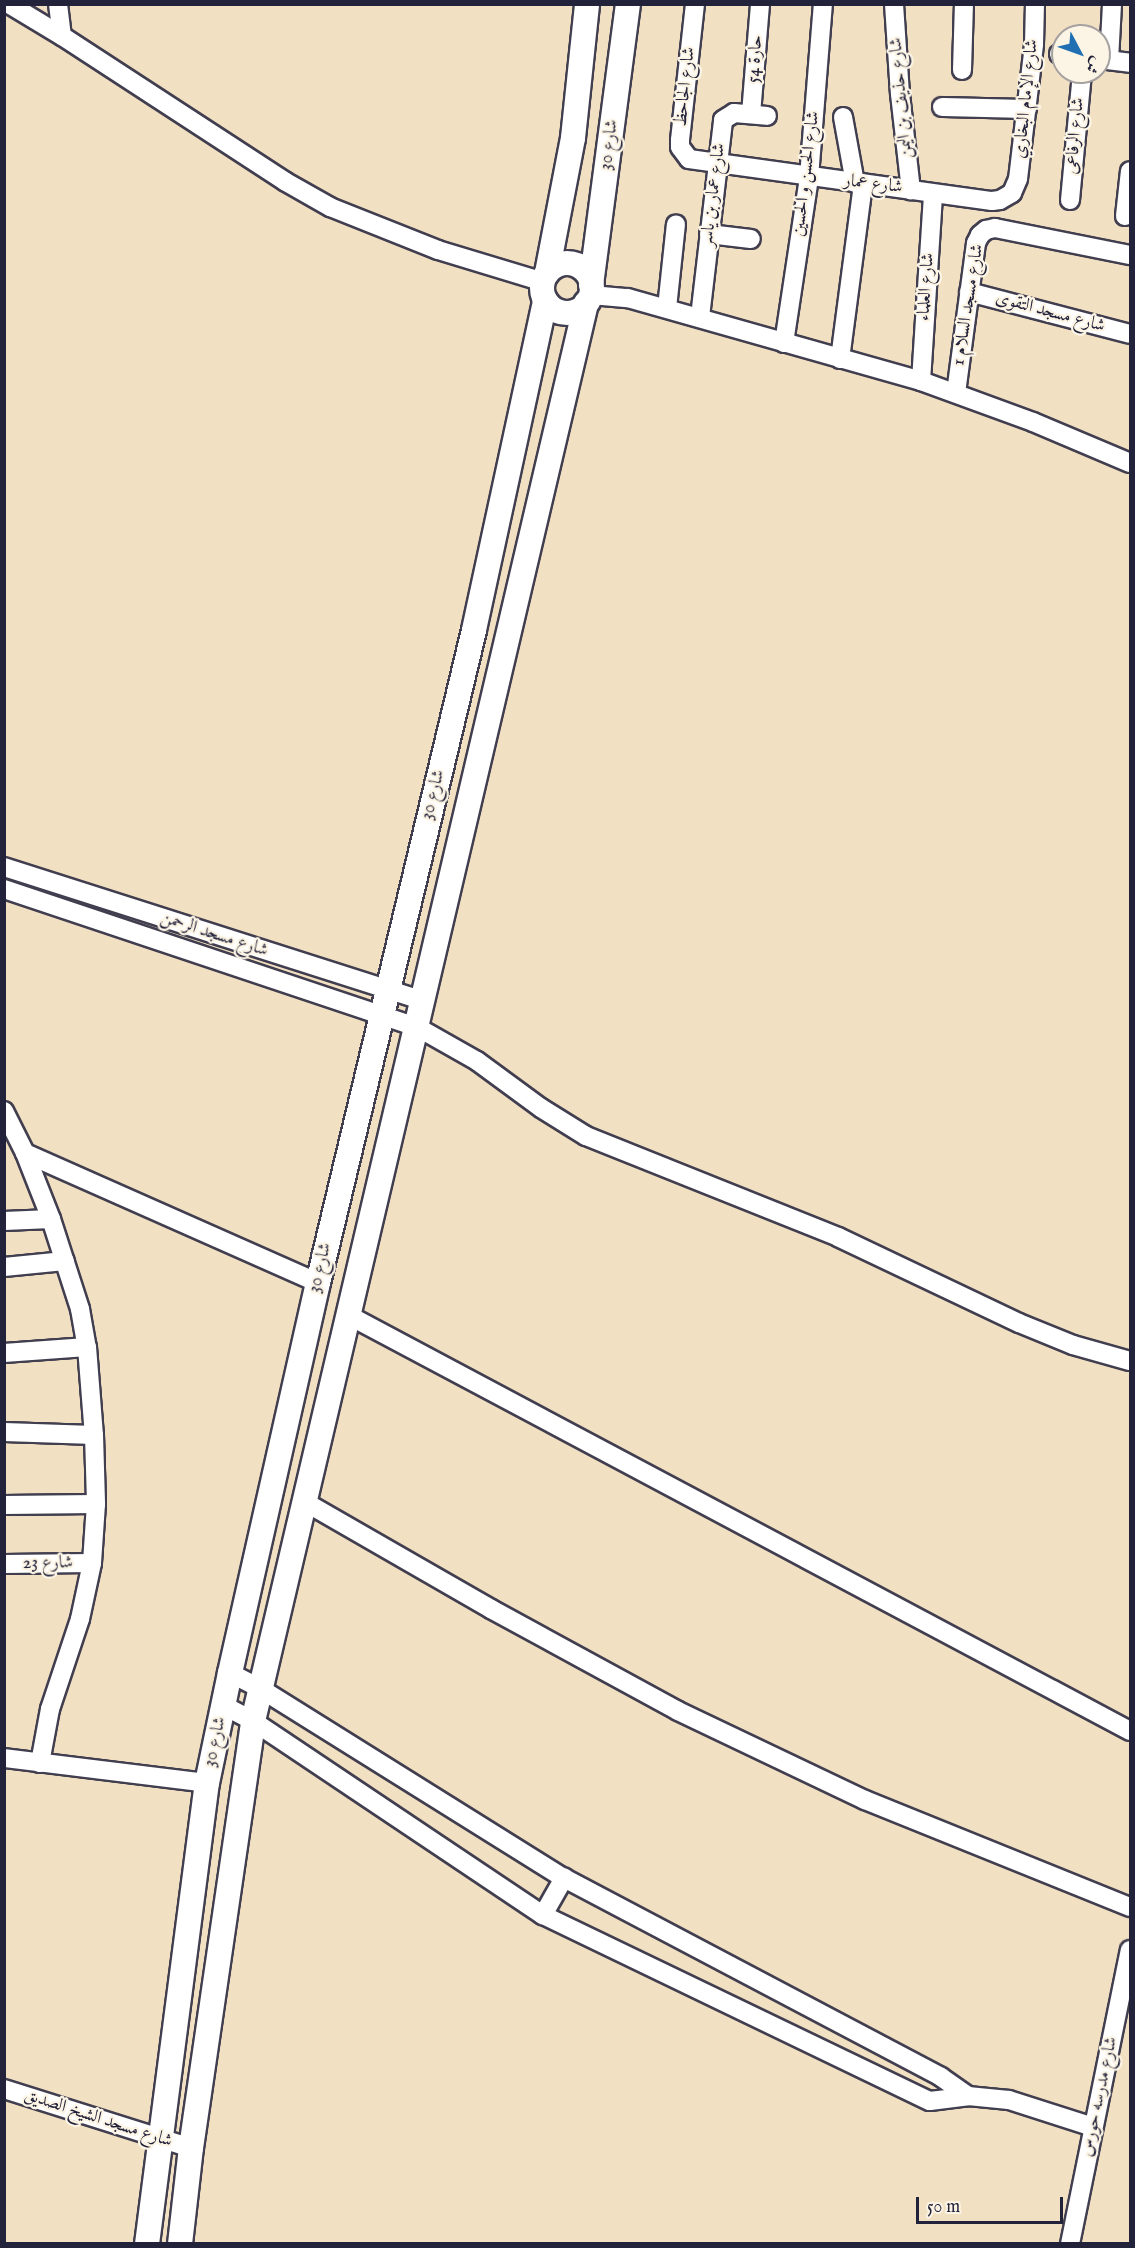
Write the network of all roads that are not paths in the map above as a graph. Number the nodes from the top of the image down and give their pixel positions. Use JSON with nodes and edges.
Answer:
{"nodes":[{"id":1,"x":9,"y":4,"type":"edge"},
{"id":2,"x":58,"y":4,"type":"edge"},
{"id":3,"x":587,"y":4,"type":"edge"},
{"id":4,"x":628,"y":4,"type":"edge"},
{"id":5,"x":695,"y":4,"type":"edge"},
{"id":6,"x":760,"y":4,"type":"edge"},
{"id":7,"x":823,"y":4,"type":"edge"},
{"id":8,"x":894,"y":4,"type":"edge"},
{"id":9,"x":964,"y":4,"type":"edge"},
{"id":10,"x":1035,"y":4,"type":"edge"},
{"id":11,"x":1112,"y":4,"type":"edge"},
{"id":12,"x":1109,"y":24,"type":"edge"},
{"id":13,"x":62,"y":36,"type":"junction"},
{"id":14,"x":1111,"y":61,"type":"edge"},
{"id":15,"x":1131,"y":63,"type":"edge"},
{"id":16,"x":962,"y":70,"type":"dead end"},
{"id":17,"x":1082,"y":84,"type":"edge"},
{"id":18,"x":942,"y":107,"type":"dead end"},
{"id":19,"x":1027,"y":109,"type":"junction"},
{"id":20,"x":759,"y":115,"type":"joint"},
{"id":21,"x":843,"y":117,"type":"dead end"},
{"id":22,"x":696,"y":162,"type":"joint"},
{"id":23,"x":717,"y":165,"type":"junction"},
{"id":24,"x":1131,"y":171,"type":"edge"},
{"id":25,"x":809,"y":177,"type":"junction"},
{"id":26,"x":859,"y":184,"type":"junction"},
{"id":27,"x":911,"y":190,"type":"junction"},
{"id":28,"x":933,"y":193,"type":"junction"},
{"id":29,"x":1012,"y":193,"type":"joint"},
{"id":30,"x":1071,"y":200,"type":"dead end"},
{"id":31,"x":1125,"y":216,"type":"dead end"},
{"id":32,"x":676,"y":224,"type":"dead end"},
{"id":33,"x":709,"y":234,"type":"junction"},
{"id":34,"x":752,"y":239,"type":"dead end"},
{"id":35,"x":1131,"y":255,"type":"edge"},
{"id":36,"x":545,"y":285,"type":"junction"},
{"id":37,"x":969,"y":292,"type":"junction"},
{"id":38,"x":589,"y":294,"type":"junction"},
{"id":39,"x":667,"y":308,"type":"junction"},
{"id":40,"x":700,"y":317,"type":"junction"},
{"id":41,"x":1131,"y":334,"type":"edge"},
{"id":42,"x":784,"y":343,"type":"junction"},
{"id":43,"x":840,"y":359,"type":"junction"},
{"id":44,"x":921,"y":381,"type":"junction"},
{"id":45,"x":956,"y":393,"type":"junction"},
{"id":46,"x":1131,"y":463,"type":"edge"},
{"id":47,"x":4,"y":867,"type":"edge"},
{"id":48,"x":4,"y":889,"type":"edge"},
{"id":49,"x":386,"y":991,"type":"junction"},
{"id":50,"x":423,"y":1001,"type":"junction"},
{"id":51,"x":380,"y":1015,"type":"junction"},
{"id":52,"x":417,"y":1027,"type":"junction"},
{"id":53,"x":4,"y":1111,"type":"edge"},
{"id":54,"x":25,"y":1153,"type":"junction"},
{"id":55,"x":335,"y":1211,"type":"junction"},
{"id":56,"x":51,"y":1219,"type":"junction"},
{"id":57,"x":371,"y":1220,"type":"junction"},
{"id":58,"x":4,"y":1221,"type":"edge"},
{"id":59,"x":65,"y":1261,"type":"junction"},
{"id":60,"x":4,"y":1267,"type":"edge"},
{"id":61,"x":318,"y":1283,"type":"junction"},
{"id":62,"x":348,"y":1315,"type":"junction"},
{"id":63,"x":87,"y":1347,"type":"junction"},
{"id":64,"x":4,"y":1353,"type":"edge"},
{"id":65,"x":1131,"y":1361,"type":"edge"},
{"id":66,"x":4,"y":1432,"type":"edge"},
{"id":67,"x":94,"y":1435,"type":"junction"},
{"id":68,"x":305,"y":1502,"type":"junction"},
{"id":69,"x":96,"y":1504,"type":"junction"},
{"id":70,"x":4,"y":1505,"type":"edge"},
{"id":71,"x":92,"y":1563,"type":"junction"},
{"id":72,"x":4,"y":1564,"type":"edge"},
{"id":73,"x":230,"y":1673,"type":"junction"},
{"id":74,"x":261,"y":1689,"type":"junction"},
{"id":75,"x":224,"y":1706,"type":"junction"},
{"id":76,"x":253,"y":1721,"type":"junction"},
{"id":77,"x":1131,"y":1731,"type":"edge"},
{"id":78,"x":4,"y":1758,"type":"edge"},
{"id":79,"x":40,"y":1763,"type":"junction"},
{"id":80,"x":207,"y":1784,"type":"junction"},
{"id":81,"x":564,"y":1878,"type":"junction"},
{"id":82,"x":1131,"y":1907,"type":"edge"},
{"id":83,"x":543,"y":1915,"type":"junction"},
{"id":84,"x":1130,"y":1959,"type":"edge"},
{"id":85,"x":4,"y":2089,"type":"edge"},
{"id":86,"x":968,"y":2096,"type":"junction"},
{"id":87,"x":1093,"y":2127,"type":"junction"},
{"id":88,"x":160,"y":2138,"type":"junction"},
{"id":89,"x":191,"y":2148,"type":"junction"},
{"id":90,"x":147,"y":2244,"type":"edge"},
{"id":91,"x":180,"y":2244,"type":"edge"},
{"id":92,"x":1070,"y":2244,"type":"edge"}],
"edges":[{"from":1,"to":13,"type":"street"},
{"from":2,"to":13,"type":"street"},
{"from":3,"to":36,"type":"street","name":"شارع 30"},
{"from":4,"to":38,"type":"street","name":"شارع 30"},
{"from":5,"to":22,"type":"street","name":"شارع الجاحظ"},
{"from":6,"to":20,"type":"street","name":"حارة 54"},
{"from":7,"to":25,"type":"street","name":"شارع الحسن و الحسين"},
{"from":8,"to":27,"type":"street","name":"شارع حذيف بن اليمن"},
{"from":9,"to":16,"type":"street"},
{"from":10,"to":19,"type":"street","name":"شارع الإمام البخاري"},
{"from":11,"to":12,"type":"street"},
{"from":13,"to":36,"type":"street"},
{"from":14,"to":15,"type":"street"},
{"from":17,"to":30,"type":"street","name":"شارع الرفاعى"},
{"from":18,"to":19,"type":"street"},
{"from":19,"to":29,"type":"street","name":"شارع الإمام البخاري"},
{"from":20,"to":23,"type":"street","name":"شارع عمار بن ياسر"},
{"from":21,"to":26,"type":"street"},
{"from":22,"to":23,"type":"street","name":"شارع عمار"},
{"from":23,"to":25,"type":"street","name":"شارع عمار"},
{"from":23,"to":33,"type":"street","name":"شارع عمار بن ياسر"},
{"from":24,"to":31,"type":"street"},
{"from":25,"to":26,"type":"street","name":"شارع عمار"},
{"from":25,"to":42,"type":"street","name":"شارع الحسن و الحسين"},
{"from":26,"to":27,"type":"street","name":"شارع عمار"},
{"from":26,"to":43,"type":"street"},
{"from":27,"to":28,"type":"street","name":"شارع عمار"},
{"from":28,"to":29,"type":"street","name":"شارع عمار"},
{"from":28,"to":44,"type":"street","name":"شارع العلماء"},
{"from":32,"to":39,"type":"street"},
{"from":33,"to":34,"type":"street"},
{"from":33,"to":40,"type":"street","name":"شارع عمار بن ياسر"},
{"from":35,"to":37,"type":"street","name":"شارع مسجد السلام 1"},
{"from":36,"to":38,"type":"street"},
{"from":36,"to":38,"type":"street"},
{"from":36,"to":49,"type":"street","name":"شارع 30"},
{"from":37,"to":41,"type":"street","name":"شارع مسجد التقوى"},
{"from":37,"to":45,"type":"street","name":"شارع مسجد السلام 1"},
{"from":38,"to":39,"type":"street"},
{"from":38,"to":50,"type":"street","name":"شارع 30"},
{"from":39,"to":40,"type":"street"},
{"from":40,"to":42,"type":"street"},
{"from":42,"to":43,"type":"street"},
{"from":43,"to":44,"type":"street"},
{"from":44,"to":45,"type":"street"},
{"from":45,"to":46,"type":"street"},
{"from":47,"to":49,"type":"street","name":"شارع مسجد الرحمن"},
{"from":48,"to":51,"type":"street","name":"شارع مسجد الرحمن"},
{"from":49,"to":50,"type":"street","name":"شارع مسجد الرحمن"},
{"from":49,"to":51,"type":"street","name":"شارع 30"},
{"from":50,"to":52,"type":"street","name":"شارع 30"},
{"from":51,"to":52,"type":"street","name":"شارع مسجد الرحمن"},
{"from":51,"to":55,"type":"street","name":"شارع 30"},
{"from":52,"to":57,"type":"street","name":"شارع 30"},
{"from":52,"to":65,"type":"street","name":"شارع مسجد الرحمن"},
{"from":53,"to":54,"type":"street"},
{"from":54,"to":56,"type":"street"},
{"from":54,"to":61,"type":"street"},
{"from":55,"to":57,"type":"street"},
{"from":55,"to":61,"type":"street","name":"شارع 30"},
{"from":56,"to":58,"type":"street"},
{"from":56,"to":59,"type":"street"},
{"from":57,"to":62,"type":"street","name":"شارع 30"},
{"from":59,"to":60,"type":"street"},
{"from":59,"to":63,"type":"street"},
{"from":61,"to":73,"type":"street","name":"شارع 30"},
{"from":62,"to":68,"type":"street","name":"شارع 30"},
{"from":62,"to":77,"type":"street"},
{"from":63,"to":64,"type":"street"},
{"from":63,"to":67,"type":"street"},
{"from":66,"to":67,"type":"street"},
{"from":67,"to":69,"type":"street"},
{"from":68,"to":74,"type":"street","name":"شارع 30"},
{"from":68,"to":82,"type":"street"},
{"from":69,"to":70,"type":"street"},
{"from":69,"to":71,"type":"street"},
{"from":71,"to":72,"type":"street","name":"شارع 23"},
{"from":71,"to":79,"type":"street"},
{"from":73,"to":74,"type":"street"},
{"from":73,"to":75,"type":"street","name":"شارع 30"},
{"from":74,"to":76,"type":"street","name":"شارع 30"},
{"from":74,"to":81,"type":"street"},
{"from":75,"to":76,"type":"street"},
{"from":75,"to":80,"type":"street","name":"شارع 30"},
{"from":76,"to":83,"type":"street"},
{"from":76,"to":89,"type":"street","name":"شارع 30"},
{"from":78,"to":79,"type":"street"},
{"from":79,"to":80,"type":"street"},
{"from":80,"to":88,"type":"street","name":"شارع 30"},
{"from":81,"to":83,"type":"street"},
{"from":81,"to":86,"type":"street"},
{"from":83,"to":86,"type":"street"},
{"from":84,"to":87,"type":"street","name":"شارع مدرسه حورس"},
{"from":85,"to":88,"type":"street","name":"شارع مسجد الشيخ الصديق"},
{"from":86,"to":87,"type":"street"},
{"from":87,"to":92,"type":"street","name":"شارع مدرسه حورس"},
{"from":88,"to":89,"type":"street","name":"شارع مسجد الشيخ الصديق"},
{"from":88,"to":90,"type":"street","name":"شارع 30"},
{"from":89,"to":91,"type":"street","name":"شارع 30"}]}
